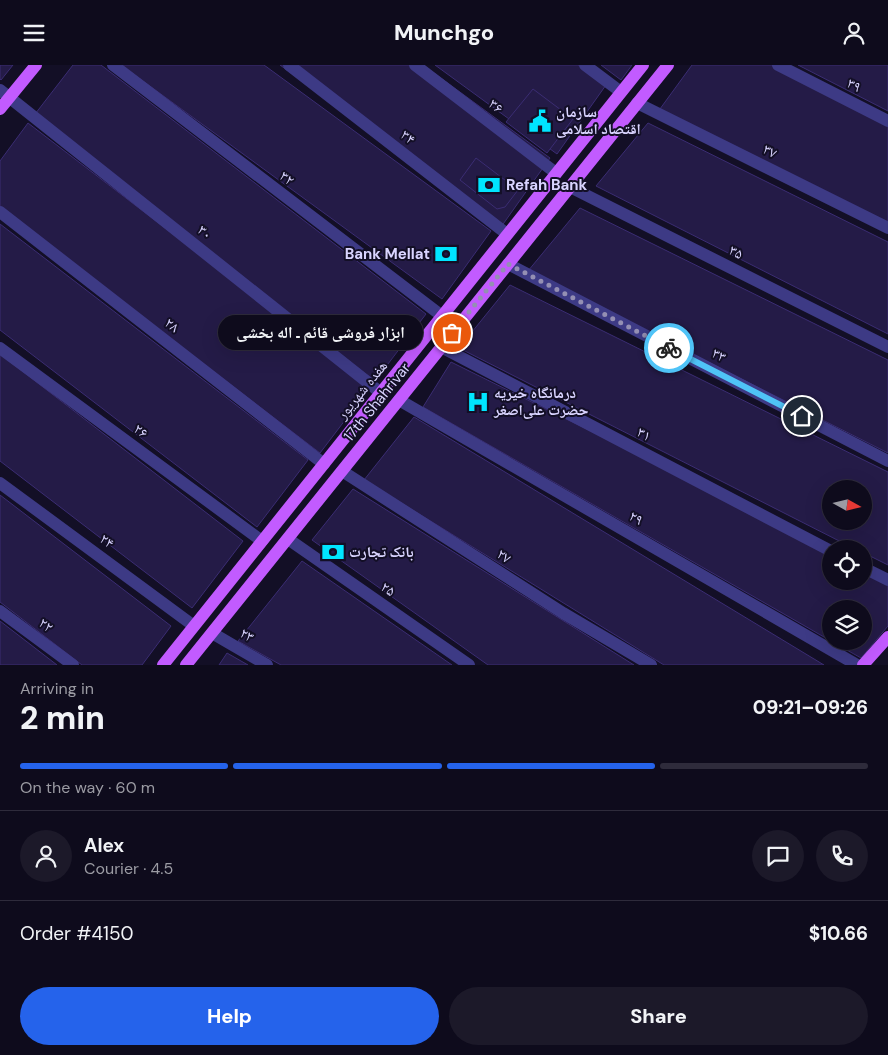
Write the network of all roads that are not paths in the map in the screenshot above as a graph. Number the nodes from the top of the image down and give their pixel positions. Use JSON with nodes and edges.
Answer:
{"nodes":[{"id":1,"x":36,"y":65,"type":"edge"},
{"id":2,"x":113,"y":65,"type":"edge"},
{"id":3,"x":289,"y":65,"type":"edge"},
{"id":4,"x":415,"y":65,"type":"edge"},
{"id":5,"x":585,"y":65,"type":"edge"},
{"id":6,"x":643,"y":65,"type":"edge"},
{"id":7,"x":668,"y":65,"type":"edge"},
{"id":8,"x":778,"y":65,"type":"edge"},
{"id":9,"x":621,"y":92,"type":"junction"},
{"id":10,"x":5,"y":94,"type":"edge"},
{"id":11,"x":637,"y":103,"type":"junction"},
{"id":12,"x":0,"y":109,"type":"edge"},
{"id":13,"x":888,"y":121,"type":"edge"},
{"id":14,"x":556,"y":173,"type":"junction"},
{"id":15,"x":570,"y":187,"type":"junction"},
{"id":16,"x":0,"y":212,"type":"edge"},
{"id":17,"x":888,"y":228,"type":"edge"},
{"id":18,"x":507,"y":235,"type":"junction"},
{"id":19,"x":508,"y":264,"type":"junction"},
{"id":20,"x":442,"y":316,"type":"junction"},
{"id":21,"x":441,"y":347,"type":"junction"},
{"id":22,"x":888,"y":347,"type":"edge"},
{"id":23,"x":0,"y":348,"type":"edge"},
{"id":24,"x":381,"y":393,"type":"junction"},
{"id":25,"x":399,"y":400,"type":"junction"},
{"id":26,"x":888,"y":461,"type":"edge"},
{"id":27,"x":324,"y":463,"type":"junction"},
{"id":28,"x":342,"y":471,"type":"junction"},
{"id":29,"x":0,"y":483,"type":"edge"},
{"id":30,"x":288,"y":539,"type":"junction"},
{"id":31,"x":262,"y":541,"type":"junction"},
{"id":32,"x":822,"y":546,"type":"edge"},
{"id":33,"x":872,"y":571,"type":"edge"},
{"id":34,"x":888,"y":580,"type":"edge"},
{"id":35,"x":0,"y":611,"type":"edge"},
{"id":36,"x":194,"y":626,"type":"junction"},
{"id":37,"x":212,"y":633,"type":"junction"},
{"id":38,"x":888,"y":637,"type":"edge"},
{"id":39,"x":73,"y":665,"type":"edge"},
{"id":40,"x":162,"y":665,"type":"edge"},
{"id":41,"x":186,"y":665,"type":"edge"},
{"id":42,"x":267,"y":665,"type":"edge"},
{"id":43,"x":469,"y":665,"type":"edge"},
{"id":44,"x":651,"y":665,"type":"edge"},
{"id":45,"x":857,"y":665,"type":"edge"},
{"id":46,"x":863,"y":665,"type":"edge"}],
"edges":[{"from":1,"to":10,"type":"main road"},
{"from":2,"to":20,"type":"street","name":"۳۲"},
{"from":3,"to":18,"type":"street","name":"۳۴"},
{"from":4,"to":14,"type":"street","name":"۳۶"},
{"from":5,"to":9,"type":"street"},
{"from":6,"to":9,"type":"main road","name":"هفده شهریور"},
{"from":7,"to":11,"type":"main road","name":"17th Shahrivar"},
{"from":8,"to":13,"type":"street","name":"۳۹"},
{"from":9,"to":14,"type":"main road","name":"هفده شهریور"},
{"from":10,"to":12,"type":"main road"},
{"from":10,"to":24,"type":"street","name":"۳۰"},
{"from":11,"to":15,"type":"main road","name":"17th Shahrivar"},
{"from":11,"to":17,"type":"street","name":"۳۷"},
{"from":14,"to":18,"type":"main road","name":"هفده شهریور"},
{"from":15,"to":19,"type":"main road","name":"17th Shahrivar"},
{"from":15,"to":22,"type":"street","name":"۳۵"},
{"from":16,"to":27,"type":"street","name":"۲۸"},
{"from":18,"to":20,"type":"main road","name":"هفده شهریور"},
{"from":19,"to":21,"type":"main road","name":"17th Shahrivar"},
{"from":19,"to":26,"type":"street","name":"۳۳"},
{"from":20,"to":24,"type":"main road","name":"هفده شهریور"},
{"from":21,"to":25,"type":"main road","name":"17th Shahrivar"},
{"from":21,"to":32,"type":"street","name":"۳۱"},
{"from":23,"to":31,"type":"street","name":"۲۶"},
{"from":24,"to":27,"type":"main road","name":"هفده شهریور"},
{"from":25,"to":28,"type":"main road","name":"17th Shahrivar"},
{"from":25,"to":45,"type":"street","name":"۲۹"},
{"from":27,"to":31,"type":"main road","name":"هفده شهریور"},
{"from":28,"to":30,"type":"main road","name":"17th Shahrivar"},
{"from":28,"to":44,"type":"street","name":"۲۷"},
{"from":29,"to":36,"type":"street","name":"۲۴"},
{"from":30,"to":37,"type":"main road","name":"17th Shahrivar"},
{"from":30,"to":43,"type":"street","name":"۲۵"},
{"from":31,"to":36,"type":"main road","name":"هفده شهریور"},
{"from":33,"to":34,"type":"street"},
{"from":35,"to":39,"type":"street","name":"۲۲"},
{"from":36,"to":40,"type":"main road","name":"هفده شهریور"},
{"from":37,"to":41,"type":"main road","name":"17th Shahrivar"},
{"from":37,"to":42,"type":"street","name":"۲۳"},
{"from":38,"to":46,"type":"main road"}]}
